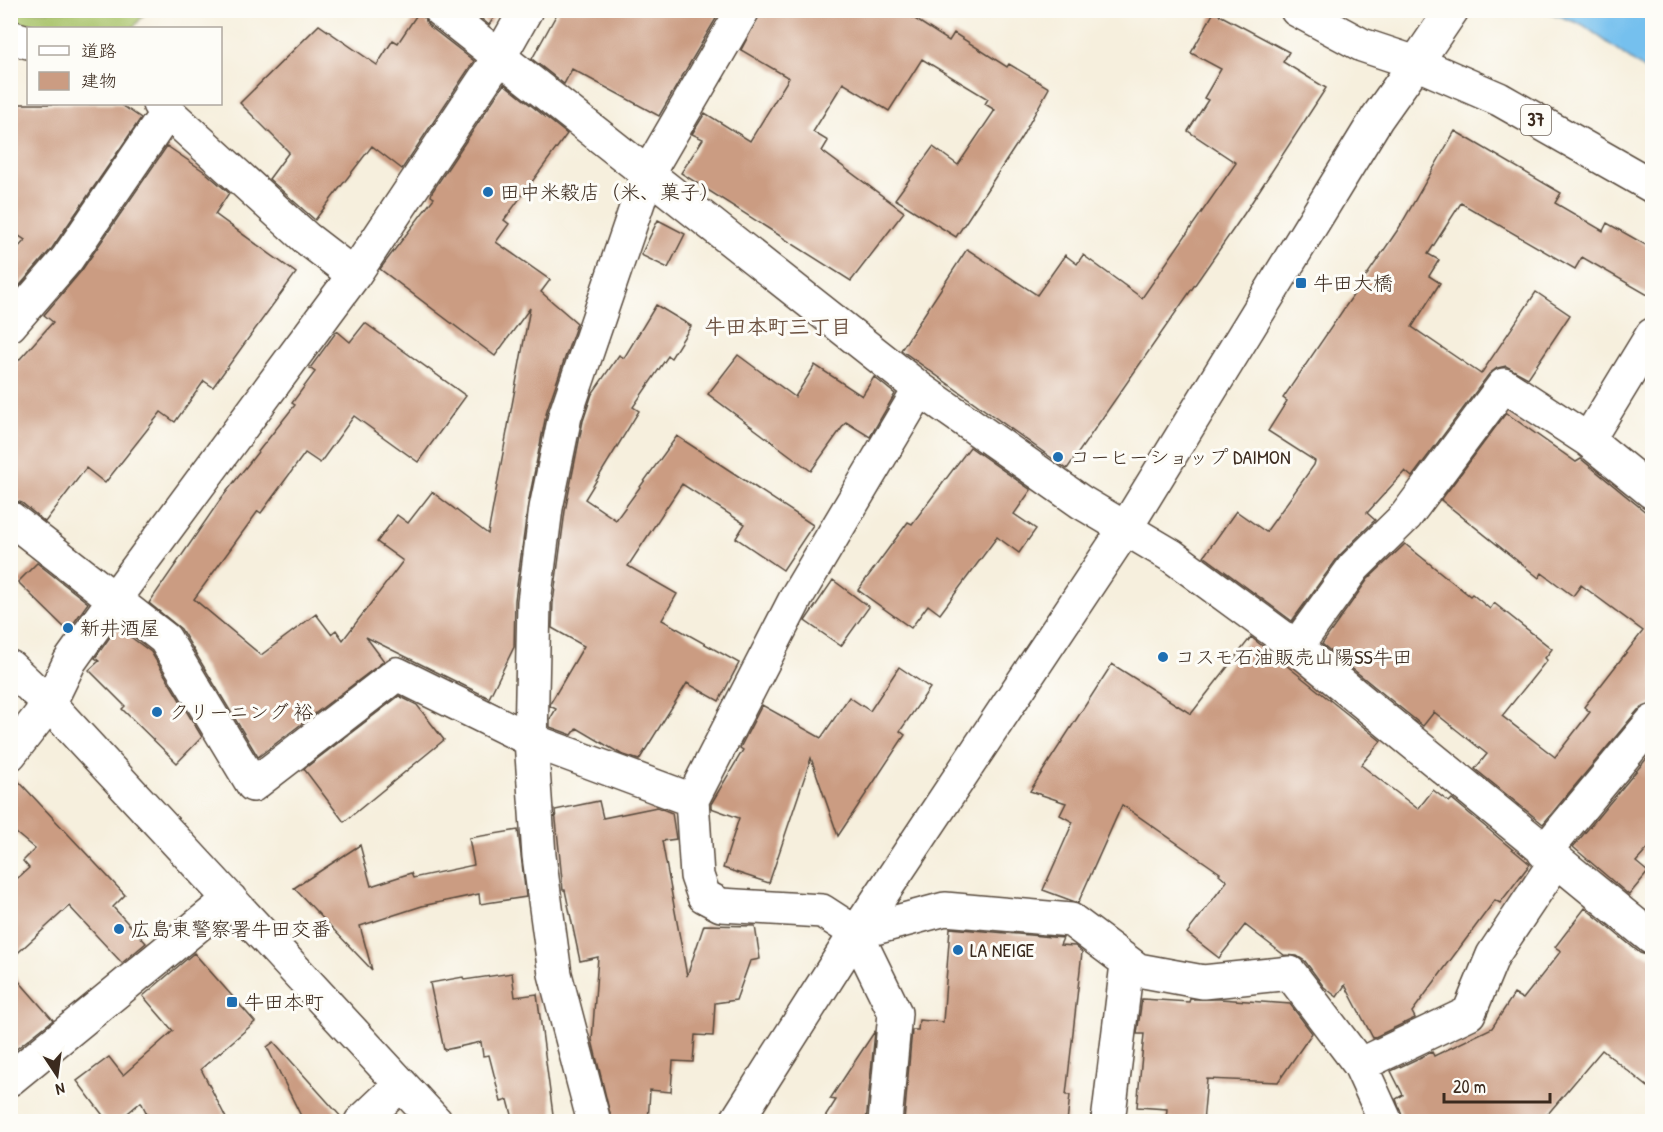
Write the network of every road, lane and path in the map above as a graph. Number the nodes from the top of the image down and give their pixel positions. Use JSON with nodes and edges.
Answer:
{"nodes":[{"id":1,"x":440,"y":10,"type":"edge"},
{"id":2,"x":526,"y":10,"type":"edge"},
{"id":3,"x":743,"y":10,"type":"edge"},
{"id":4,"x":1297,"y":10,"type":"edge"},
{"id":5,"x":1447,"y":17,"type":"edge"},
{"id":6,"x":10,"y":37,"type":"edge"},
{"id":7,"x":27,"y":42,"type":"edge"},
{"id":8,"x":500,"y":56,"type":"junction"},
{"id":9,"x":1416,"y":63,"type":"junction"},
{"id":10,"x":164,"y":107,"type":"edge"},
{"id":11,"x":648,"y":172,"type":"junction"},
{"id":12,"x":1653,"y":186,"type":"edge"},
{"id":13,"x":354,"y":275,"type":"junction"},
{"id":14,"x":10,"y":325,"type":"edge"},
{"id":15,"x":1653,"y":335,"type":"edge"},
{"id":16,"x":920,"y":389,"type":"junction"},
{"id":17,"x":1588,"y":440,"type":"junction"},
{"id":18,"x":1653,"y":492,"type":"edge"},
{"id":19,"x":10,"y":518,"type":"edge"},
{"id":20,"x":1125,"y":529,"type":"junction"},
{"id":21,"x":114,"y":598,"type":"junction"},
{"id":22,"x":1296,"y":647,"type":"junction"},
{"id":23,"x":10,"y":667,"type":"edge"},
{"id":24,"x":49,"y":704,"type":"junction"},
{"id":25,"x":1653,"y":722,"type":"edge"},
{"id":26,"x":531,"y":740,"type":"junction"},
{"id":27,"x":10,"y":754,"type":"edge"},
{"id":28,"x":692,"y":800,"type":"junction"},
{"id":29,"x":1550,"y":856,"type":"junction"},
{"id":30,"x":230,"y":899,"type":"junction"},
{"id":31,"x":856,"y":933,"type":"junction"},
{"id":32,"x":1653,"y":938,"type":"edge"},
{"id":33,"x":1127,"y":964,"type":"junction"},
{"id":34,"x":1360,"y":1065,"type":"junction"},
{"id":35,"x":10,"y":1079,"type":"edge"},
{"id":36,"x":401,"y":1084,"type":"junction"},
{"id":37,"x":362,"y":1122,"type":"edge"},
{"id":38,"x":436,"y":1122,"type":"edge"},
{"id":39,"x":594,"y":1122,"type":"edge"},
{"id":40,"x":736,"y":1122,"type":"edge"},
{"id":41,"x":885,"y":1122,"type":"edge"},
{"id":42,"x":1108,"y":1122,"type":"edge"},
{"id":43,"x":1386,"y":1122,"type":"edge"}],
"edges":[{"from":1,"to":8,"type":"street"},
{"from":2,"to":8,"type":"street"},
{"from":3,"to":11,"type":"street"},
{"from":4,"to":9,"type":"street"},
{"from":5,"to":9,"type":"street"},
{"from":6,"to":7,"type":"street"},
{"from":8,"to":11,"type":"street"},
{"from":8,"to":13,"type":"street"},
{"from":9,"to":12,"type":"street","number":"37"},
{"from":9,"to":20,"type":"street"},
{"from":10,"to":13,"type":"street"},
{"from":10,"to":14,"type":"street"},
{"from":11,"to":16,"type":"street"},
{"from":11,"to":26,"type":"street"},
{"from":13,"to":21,"type":"street"},
{"from":15,"to":17,"type":"street"},
{"from":16,"to":20,"type":"street"},
{"from":16,"to":28,"type":"street"},
{"from":17,"to":18,"type":"street"},
{"from":17,"to":22,"type":"street"},
{"from":19,"to":21,"type":"street"},
{"from":20,"to":22,"type":"street"},
{"from":20,"to":31,"type":"street"},
{"from":21,"to":24,"type":"street"},
{"from":21,"to":26,"type":"street"},
{"from":22,"to":29,"type":"street"},
{"from":23,"to":24,"type":"street"},
{"from":24,"to":27,"type":"street"},
{"from":24,"to":30,"type":"street"},
{"from":25,"to":29,"type":"street"},
{"from":26,"to":28,"type":"street"},
{"from":26,"to":39,"type":"street"},
{"from":28,"to":31,"type":"street"},
{"from":29,"to":32,"type":"street"},
{"from":29,"to":34,"type":"street"},
{"from":30,"to":35,"type":"street"},
{"from":30,"to":36,"type":"street"},
{"from":31,"to":33,"type":"street"},
{"from":31,"to":40,"type":"street"},
{"from":31,"to":41,"type":"street"},
{"from":33,"to":34,"type":"street"},
{"from":33,"to":42,"type":"street"},
{"from":34,"to":43,"type":"street"},
{"from":36,"to":37,"type":"street"},
{"from":36,"to":38,"type":"street"}]}
